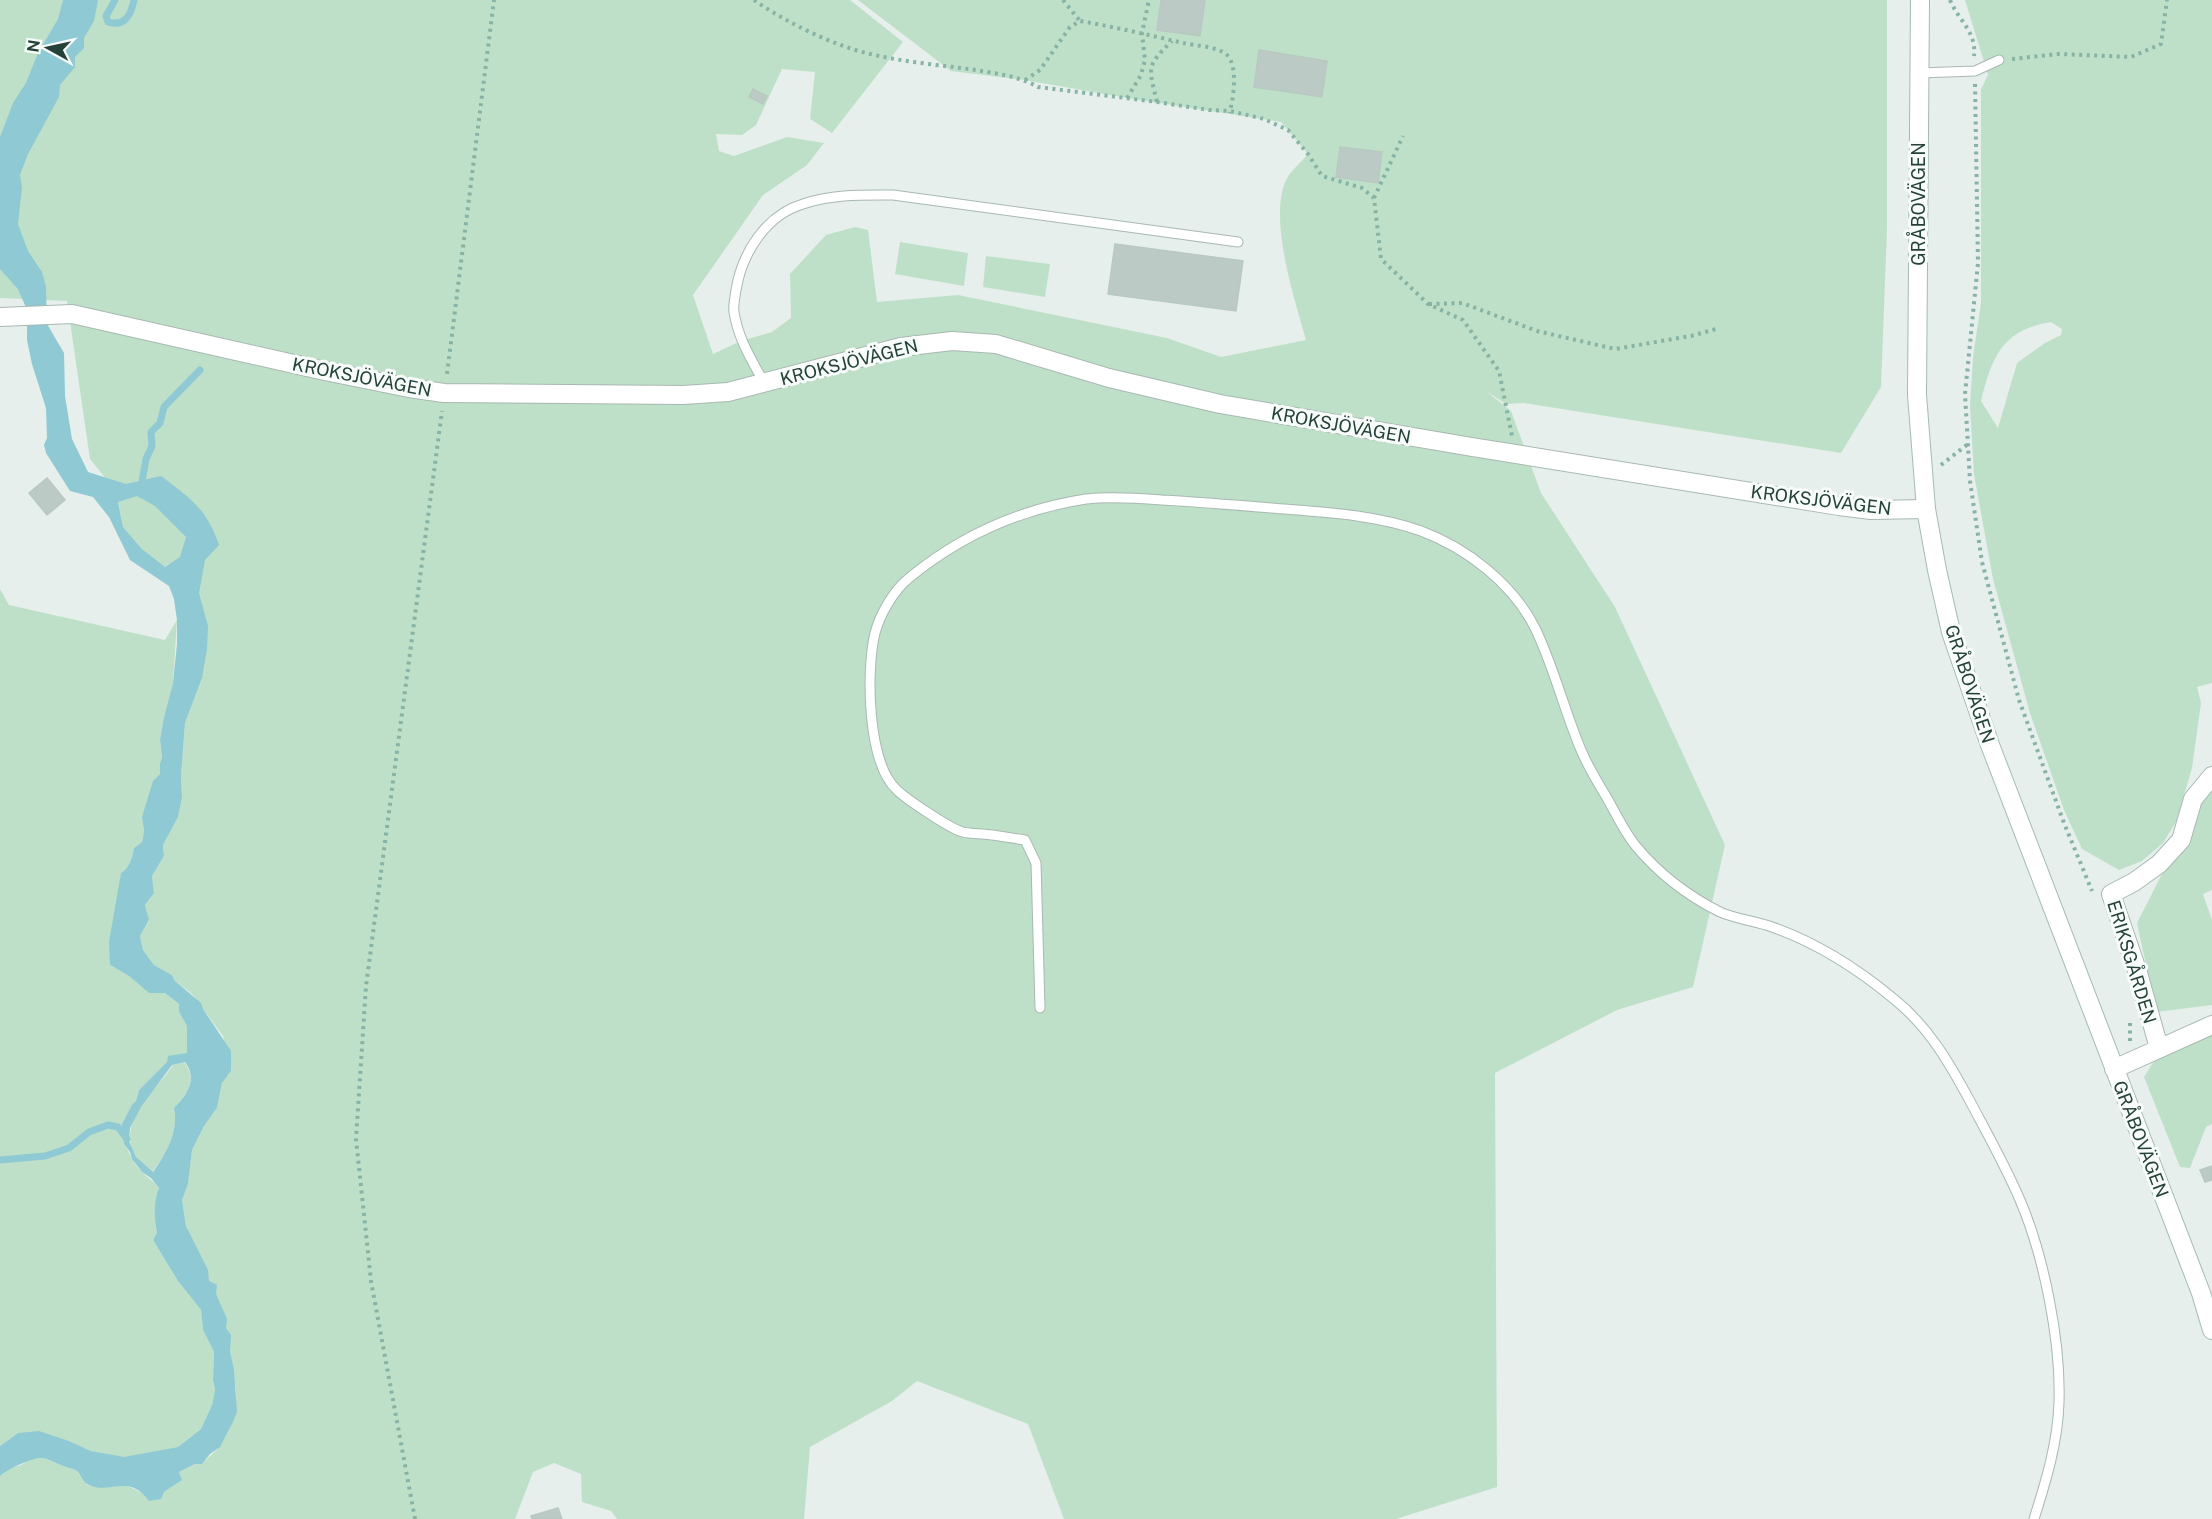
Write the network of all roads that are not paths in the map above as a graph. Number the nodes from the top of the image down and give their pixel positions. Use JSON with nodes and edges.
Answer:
{"nodes":[{"id":1,"x":1920,"y":0,"type":"edge"},
{"id":2,"x":1999,"y":60,"type":"road end"},
{"id":3,"x":1919,"y":73,"type":"junction"},
{"id":4,"x":1238,"y":242,"type":"dead end"},
{"id":5,"x":5,"y":317,"type":"edge"},
{"id":6,"x":765,"y":383,"type":"junction"},
{"id":7,"x":1926,"y":509,"type":"junction"},
{"id":8,"x":2212,"y":776,"type":"edge"},
{"id":9,"x":1040,"y":1008,"type":"dead end"},
{"id":10,"x":2212,"y":1025,"type":"edge"},
{"id":11,"x":2159,"y":1048,"type":"junction"},
{"id":12,"x":2122,"y":1065,"type":"junction"},
{"id":13,"x":2212,"y":1330,"type":"edge"},
{"id":14,"x":2034,"y":1519,"type":"edge"}],
"edges":[{"from":1,"to":3,"type":"street","name":"GRÅBOVÄGEN"},
{"from":2,"to":3,"type":"lane"},
{"from":3,"to":7,"type":"street","name":"GRÅBOVÄGEN"},
{"from":4,"to":6,"type":"lane","name":"KROKSJÖVÄGEN"},
{"from":5,"to":6,"type":"street","name":"KROKSJÖVÄGEN"},
{"from":6,"to":7,"type":"street","name":"KROKSJÖVÄGEN"},
{"from":7,"to":12,"type":"street","name":"GRÅBOVÄGEN"},
{"from":8,"to":11,"type":"street","name":"ERIKSGÅRDEN"},
{"from":9,"to":14,"type":"lane"},
{"from":10,"to":11,"type":"street","name":"ERIKSGÅRDEN"},
{"from":11,"to":12,"type":"street","name":"ERIKSGÅRDEN"},
{"from":12,"to":13,"type":"street","name":"GRÅBOVÄGEN"}]}
